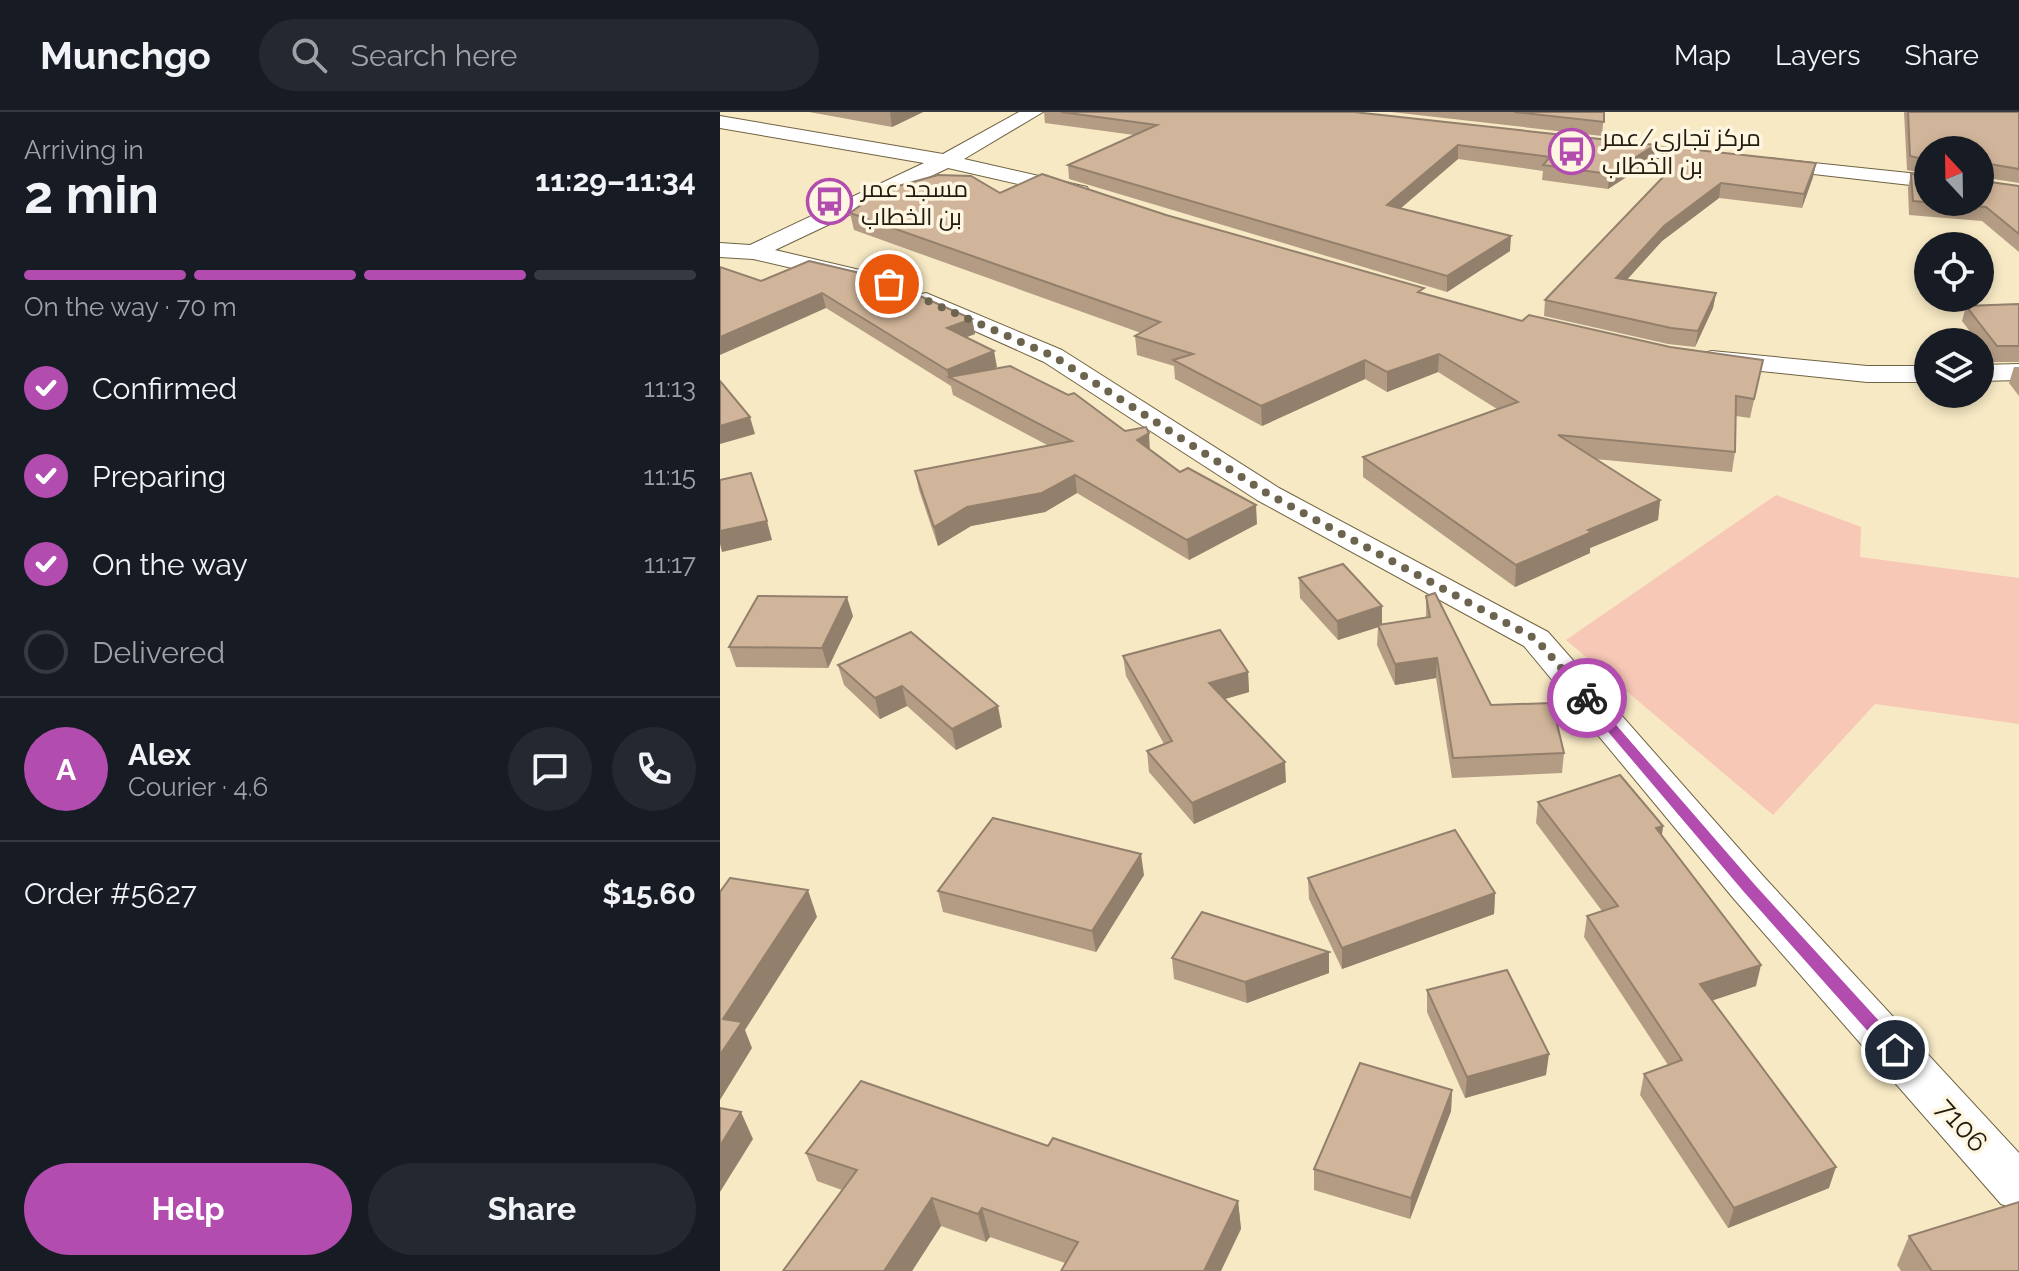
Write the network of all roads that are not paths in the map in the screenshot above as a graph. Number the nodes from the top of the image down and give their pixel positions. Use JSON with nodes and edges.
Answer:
{"nodes":[{"id":1,"x":1033,"y":112,"type":"edge"},
{"id":2,"x":720,"y":122,"type":"edge"},
{"id":3,"x":1595,"y":145,"type":"edge"},
{"id":4,"x":946,"y":161,"type":"junction"},
{"id":5,"x":1914,"y":180,"type":"edge"},
{"id":6,"x":1100,"y":199,"type":"edge"},
{"id":7,"x":736,"y":251,"type":"edge"},
{"id":8,"x":1683,"y":356,"type":"edge"},
{"id":9,"x":2019,"y":372,"type":"edge"},
{"id":10,"x":1994,"y":373,"type":"edge"},
{"id":11,"x":1914,"y":374,"type":"edge"},
{"id":12,"x":2019,"y":1188,"type":"edge"}],
"edges":[{"from":1,"to":4,"type":"street"},
{"from":2,"to":4,"type":"street"},
{"from":3,"to":5,"type":"street"},
{"from":4,"to":6,"type":"street"},
{"from":4,"to":7,"type":"street"},
{"from":7,"to":12,"type":"street","name":"7106"},
{"from":8,"to":11,"type":"street"},
{"from":9,"to":10,"type":"street"}]}
